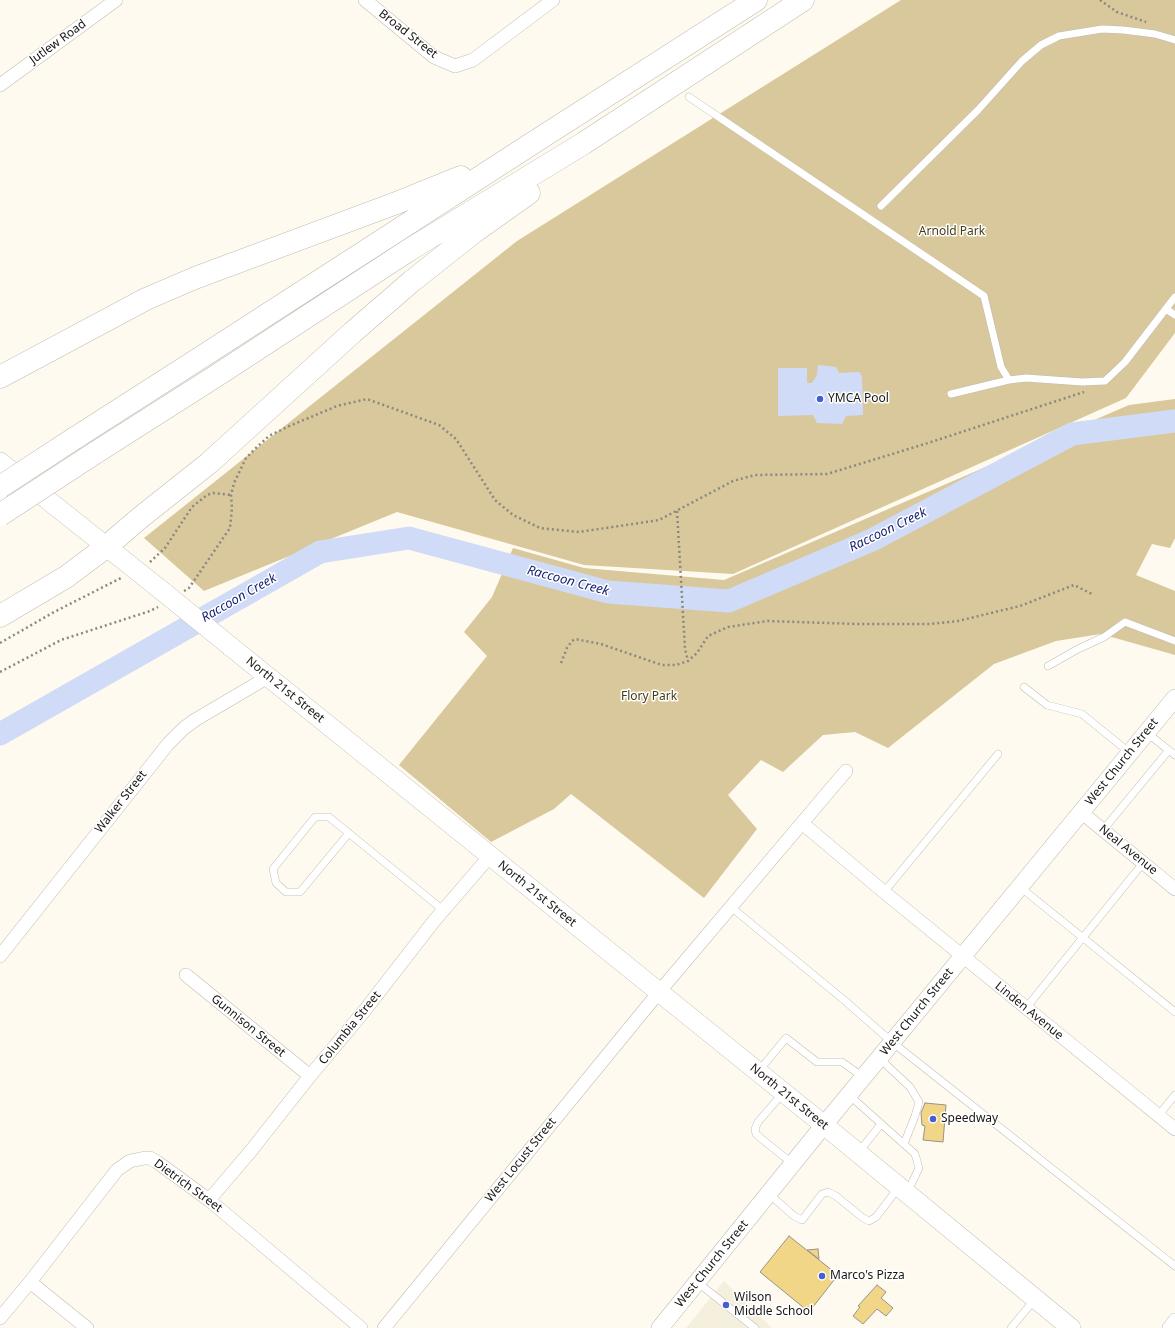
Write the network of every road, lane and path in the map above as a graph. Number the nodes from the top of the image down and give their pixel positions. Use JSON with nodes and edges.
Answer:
{"nodes":[{"id":1,"x":116,"y":0,"type":"edge"},
{"id":2,"x":365,"y":0,"type":"edge"},
{"id":3,"x":553,"y":0,"type":"edge"},
{"id":4,"x":756,"y":0,"type":"edge"},
{"id":5,"x":803,"y":0,"type":"edge"},
{"id":6,"x":1100,"y":0,"type":"edge"},
{"id":7,"x":1148,"y":23,"type":"dead end"},
{"id":8,"x":1175,"y":40,"type":"edge"},
{"id":9,"x":0,"y":85,"type":"edge"},
{"id":10,"x":689,"y":97,"type":"dead end"},
{"id":11,"x":539,"y":138,"type":"junction"},
{"id":12,"x":584,"y":143,"type":"junction"},
{"id":13,"x":881,"y":206,"type":"dead end"},
{"id":14,"x":1175,"y":297,"type":"edge"},
{"id":15,"x":1166,"y":309,"type":"junction"},
{"id":16,"x":1175,"y":315,"type":"edge"},
{"id":17,"x":0,"y":377,"type":"edge"},
{"id":18,"x":1009,"y":380,"type":"junction"},
{"id":19,"x":1105,"y":381,"type":"junction"},
{"id":20,"x":951,"y":394,"type":"dead end"},
{"id":21,"x":0,"y":462,"type":"edge"},
{"id":22,"x":0,"y":487,"type":"edge"},
{"id":23,"x":677,"y":511,"type":"junction"},
{"id":24,"x":0,"y":515,"type":"edge"},
{"id":25,"x":106,"y":547,"type":"junction"},
{"id":26,"x":182,"y":592,"type":"dead end"},
{"id":27,"x":1092,"y":594,"type":"dead end"},
{"id":28,"x":162,"y":597,"type":"junction"},
{"id":29,"x":0,"y":616,"type":"edge"},
{"id":30,"x":1175,"y":641,"type":"edge"},
{"id":31,"x":688,"y":661,"type":"junction"},
{"id":32,"x":561,"y":663,"type":"dead end"},
{"id":33,"x":1048,"y":666,"type":"dead end"},
{"id":34,"x":0,"y":672,"type":"edge"},
{"id":35,"x":268,"y":677,"type":"junction"},
{"id":36,"x":1024,"y":687,"type":"dead end"},
{"id":37,"x":1175,"y":698,"type":"edge"},
{"id":38,"x":1147,"y":732,"type":"junction"},
{"id":39,"x":1169,"y":750,"type":"junction"},
{"id":40,"x":1130,"y":753,"type":"junction"},
{"id":41,"x":998,"y":754,"type":"dead end"},
{"id":42,"x":1175,"y":756,"type":"edge"},
{"id":43,"x":846,"y":771,"type":"dead end"},
{"id":44,"x":1081,"y":812,"type":"junction"},
{"id":45,"x":802,"y":823,"type":"junction"},
{"id":46,"x":1103,"y":830,"type":"junction"},
{"id":47,"x":349,"y":833,"type":"junction"},
{"id":48,"x":490,"y":856,"type":"junction"},
{"id":49,"x":1143,"y":863,"type":"junction"},
{"id":50,"x":1020,"y":887,"type":"junction"},
{"id":51,"x":1175,"y":889,"type":"edge"},
{"id":52,"x":884,"y":892,"type":"junction"},
{"id":53,"x":731,"y":907,"type":"junction"},
{"id":54,"x":443,"y":910,"type":"junction"},
{"id":55,"x":1083,"y":938,"type":"junction"},
{"id":56,"x":0,"y":956,"type":"edge"},
{"id":57,"x":963,"y":956,"type":"junction"},
{"id":58,"x":186,"y":975,"type":"dead end"},
{"id":59,"x":659,"y":992,"type":"junction"},
{"id":60,"x":1026,"y":1008,"type":"junction"},
{"id":61,"x":1175,"y":1012,"type":"edge"},
{"id":62,"x":892,"y":1042,"type":"junction"},
{"id":63,"x":880,"y":1058,"type":"junction"},
{"id":64,"x":758,"y":1072,"type":"junction"},
{"id":65,"x":310,"y":1076,"type":"junction"},
{"id":66,"x":863,"y":1078,"type":"junction"},
{"id":67,"x":783,"y":1092,"type":"junction"},
{"id":68,"x":849,"y":1095,"type":"junction"},
{"id":69,"x":1175,"y":1095,"type":"edge"},
{"id":70,"x":1158,"y":1116,"type":"junction"},
{"id":71,"x":881,"y":1124,"type":"junction"},
{"id":72,"x":824,"y":1125,"type":"junction"},
{"id":73,"x":1175,"y":1129,"type":"edge"},
{"id":74,"x":904,"y":1144,"type":"junction"},
{"id":75,"x":858,"y":1153,"type":"junction"},
{"id":76,"x":792,"y":1164,"type":"junction"},
{"id":77,"x":903,"y":1190,"type":"junction"},
{"id":78,"x":768,"y":1194,"type":"junction"},
{"id":79,"x":209,"y":1200,"type":"junction"},
{"id":80,"x":1175,"y":1266,"type":"edge"},
{"id":81,"x":30,"y":1282,"type":"junction"},
{"id":82,"x":697,"y":1282,"type":"junction"},
{"id":83,"x":1035,"y":1298,"type":"junction"},
{"id":84,"x":0,"y":1318,"type":"edge"},
{"id":85,"x":1175,"y":1320,"type":"edge"},
{"id":86,"x":87,"y":1328,"type":"edge"},
{"id":87,"x":361,"y":1328,"type":"edge"},
{"id":88,"x":384,"y":1328,"type":"edge"},
{"id":89,"x":660,"y":1328,"type":"edge"},
{"id":90,"x":755,"y":1328,"type":"edge"},
{"id":91,"x":1011,"y":1328,"type":"edge"},
{"id":92,"x":1071,"y":1328,"type":"edge"},
{"id":93,"x":1169,"y":1328,"type":"edge"}],
"edges":[{"from":1,"to":9,"type":"street","name":"Jutlew Road"},
{"from":2,"to":3,"type":"street","name":"Broad Street"},
{"from":4,"to":11,"type":"highway"},
{"from":5,"to":12,"type":"highway"},
{"from":6,"to":7,"type":"path"},
{"from":8,"to":13,"type":"lane"},
{"from":10,"to":18,"type":"lane"},
{"from":11,"to":17,"type":"highway"},
{"from":11,"to":22,"type":"highway","bridge":true},
{"from":12,"to":24,"type":"highway","bridge":true},
{"from":12,"to":25,"type":"highway"},
{"from":14,"to":15,"type":"lane"},
{"from":15,"to":16,"type":"lane"},
{"from":15,"to":19,"type":"lane"},
{"from":18,"to":19,"type":"lane"},
{"from":18,"to":20,"type":"lane"},
{"from":19,"to":23,"type":"path"},
{"from":21,"to":25,"type":"main road","name":"North 21st Street"},
{"from":23,"to":26,"type":"path"},
{"from":23,"to":31,"type":"path"},
{"from":25,"to":28,"type":"main road","name":"North 21st Street"},
{"from":25,"to":29,"type":"highway"},
{"from":27,"to":31,"type":"path"},
{"from":28,"to":34,"type":"path"},
{"from":28,"to":35,"type":"main road","name":"North 21st Street","bridge":true},
{"from":30,"to":33,"type":"lane"},
{"from":31,"to":32,"type":"path"},
{"from":35,"to":48,"type":"main road","name":"North 21st Street"},
{"from":35,"to":56,"type":"street","name":"Walker Street"},
{"from":36,"to":40,"type":"lane"},
{"from":37,"to":38,"type":"street","name":"West Church Street"},
{"from":38,"to":39,"type":"lane"},
{"from":38,"to":40,"type":"street","name":"West Church Street"},
{"from":39,"to":42,"type":"lane"},
{"from":39,"to":46,"type":"lane"},
{"from":40,"to":44,"type":"street","name":"West Church Street"},
{"from":41,"to":52,"type":"lane"},
{"from":43,"to":45,"type":"street","name":"West Locust Street"},
{"from":44,"to":46,"type":"street","name":"Neal Avenue"},
{"from":44,"to":50,"type":"street","name":"West Church Street"},
{"from":45,"to":52,"type":"street","name":"Linden Avenue"},
{"from":45,"to":53,"type":"street","name":"West Locust Street"},
{"from":46,"to":49,"type":"street","name":"Neal Avenue"},
{"from":47,"to":47,"type":"lane"},
{"from":47,"to":54,"type":"lane"},
{"from":48,"to":54,"type":"street","name":"Columbia Street"},
{"from":48,"to":59,"type":"main road","name":"North 21st Street"},
{"from":49,"to":51,"type":"street","name":"Neal Avenue"},
{"from":49,"to":55,"type":"lane"},
{"from":50,"to":55,"type":"lane"},
{"from":50,"to":57,"type":"street","name":"West Church Street"},
{"from":52,"to":57,"type":"street","name":"Linden Avenue"},
{"from":53,"to":59,"type":"street","name":"West Locust Street"},
{"from":53,"to":62,"type":"lane"},
{"from":54,"to":65,"type":"street","name":"Columbia Street"},
{"from":55,"to":60,"type":"lane"},
{"from":55,"to":61,"type":"lane"},
{"from":57,"to":60,"type":"street","name":"Linden Avenue"},
{"from":57,"to":62,"type":"street","name":"West Church Street"},
{"from":58,"to":65,"type":"street","name":"Gunnison Street"},
{"from":59,"to":64,"type":"main road","name":"North 21st Street"},
{"from":59,"to":88,"type":"street","name":"West Locust Street"},
{"from":60,"to":70,"type":"street","name":"Linden Avenue"},
{"from":62,"to":63,"type":"street","name":"West Church Street"},
{"from":62,"to":80,"type":"lane"},
{"from":63,"to":66,"type":"street","name":"West Church Street"},
{"from":63,"to":74,"type":"lane"},
{"from":64,"to":66,"type":"lane"},
{"from":64,"to":67,"type":"main road","name":"North 21st Street"},
{"from":65,"to":79,"type":"street","name":"Columbia Street"},
{"from":66,"to":68,"type":"street","name":"West Church Street"},
{"from":67,"to":72,"type":"main road","name":"North 21st Street"},
{"from":67,"to":76,"type":"lane"},
{"from":68,"to":71,"type":"lane"},
{"from":68,"to":72,"type":"street","name":"West Church Street"},
{"from":69,"to":70,"type":"lane"},
{"from":70,"to":73,"type":"street","name":"Linden Avenue"},
{"from":71,"to":74,"type":"lane"},
{"from":71,"to":75,"type":"lane"},
{"from":72,"to":75,"type":"main road","name":"North 21st Street"},
{"from":72,"to":76,"type":"street","name":"West Church Street"},
{"from":74,"to":77,"type":"lane"},
{"from":75,"to":77,"type":"main road","name":"North 21st Street"},
{"from":76,"to":78,"type":"street","name":"West Church Street"},
{"from":77,"to":78,"type":"lane"},
{"from":77,"to":83,"type":"main road","name":"North 21st Street"},
{"from":78,"to":82,"type":"street","name":"West Church Street"},
{"from":79,"to":81,"type":"street","name":"Dietrich Street"},
{"from":79,"to":87,"type":"street","name":"Dietrich Street"},
{"from":81,"to":84,"type":"street","name":"Dietrich Street"},
{"from":81,"to":86,"type":"street"},
{"from":82,"to":89,"type":"street","name":"West Church Street"},
{"from":82,"to":90,"type":"lane"},
{"from":83,"to":91,"type":"lane"},
{"from":83,"to":92,"type":"main road","name":"North 21st Street"},
{"from":85,"to":93,"type":"street"}]}
